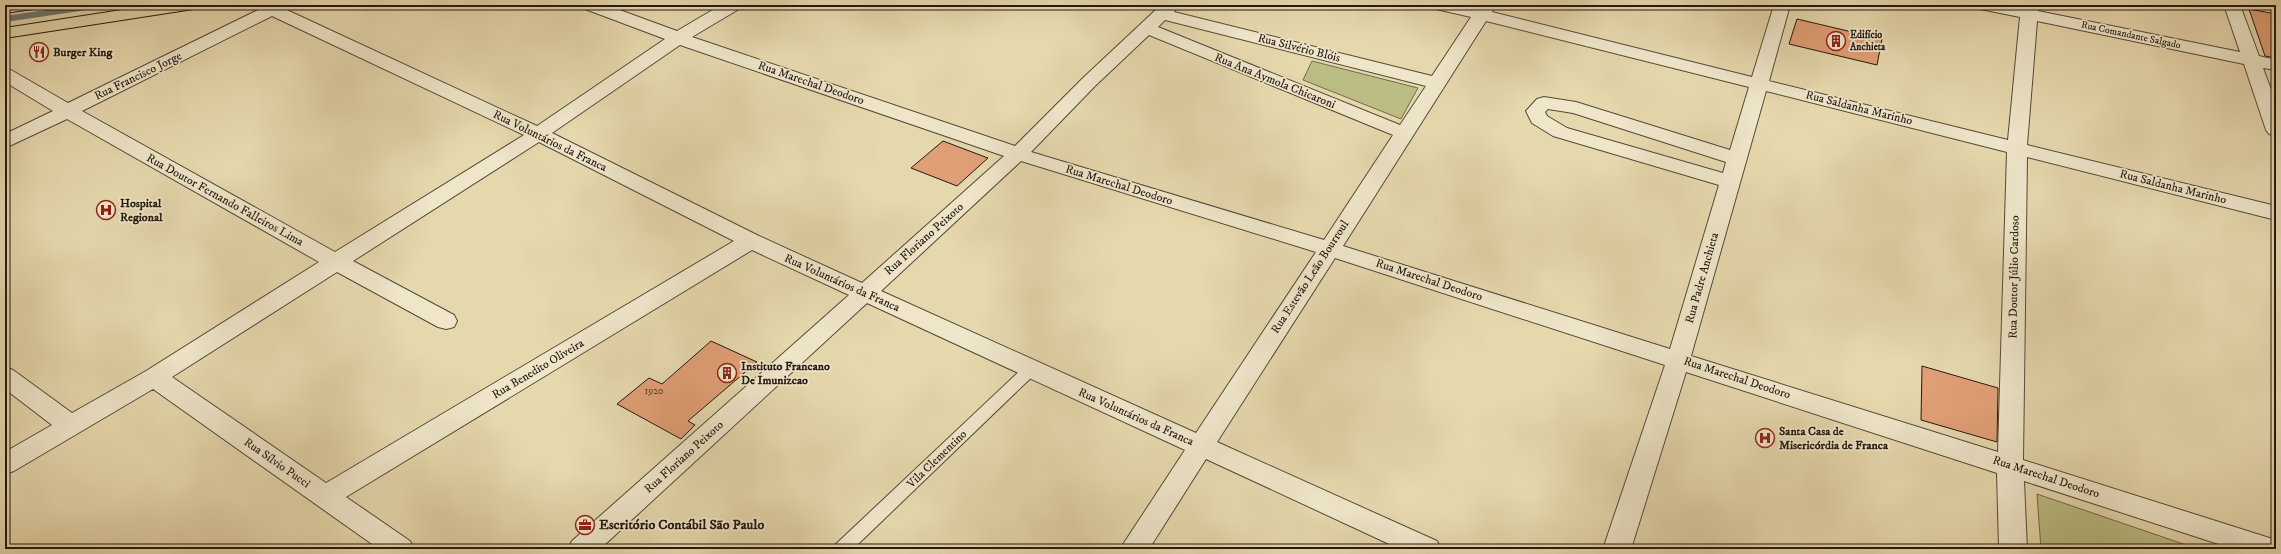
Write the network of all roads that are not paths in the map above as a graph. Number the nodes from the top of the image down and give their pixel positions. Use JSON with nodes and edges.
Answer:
{"nodes":[{"id":1,"x":28,"y":5,"type":"edge"},
{"id":2,"x":187,"y":5,"type":"edge"},
{"id":3,"x":591,"y":5,"type":"edge"},
{"id":4,"x":734,"y":5,"type":"edge"},
{"id":5,"x":1442,"y":5,"type":"edge"},
{"id":6,"x":1782,"y":5,"type":"edge"},
{"id":7,"x":1986,"y":5,"type":"edge"},
{"id":8,"x":2232,"y":5,"type":"edge"},
{"id":9,"x":5,"y":8,"type":"edge"},
{"id":10,"x":267,"y":8,"type":"edge"},
{"id":11,"x":1167,"y":9,"type":"edge"},
{"id":12,"x":1484,"y":10,"type":"edge"},
{"id":13,"x":2030,"y":10,"type":"edge"},
{"id":14,"x":1146,"y":28,"type":"junction"},
{"id":15,"x":5,"y":33,"type":"edge"},
{"id":16,"x":678,"y":38,"type":"junction"},
{"id":17,"x":2250,"y":60,"type":"junction"},
{"id":18,"x":2276,"y":65,"type":"edge"},
{"id":19,"x":5,"y":74,"type":"edge"},
{"id":20,"x":1437,"y":82,"type":"junction"},
{"id":21,"x":1759,"y":83,"type":"junction"},
{"id":22,"x":68,"y":112,"type":"junction"},
{"id":23,"x":2276,"y":130,"type":"edge"},
{"id":24,"x":1404,"y":133,"type":"junction"},
{"id":25,"x":538,"y":134,"type":"junction"},
{"id":26,"x":5,"y":142,"type":"edge"},
{"id":27,"x":2017,"y":147,"type":"junction"},
{"id":28,"x":1018,"y":154,"type":"junction"},
{"id":29,"x":1737,"y":159,"type":"junction"},
{"id":30,"x":1730,"y":182,"type":"junction"},
{"id":31,"x":2276,"y":213,"type":"edge"},
{"id":32,"x":751,"y":241,"type":"junction"},
{"id":33,"x":1329,"y":249,"type":"junction"},
{"id":34,"x":336,"y":262,"type":"junction"},
{"id":35,"x":865,"y":293,"type":"junction"},
{"id":36,"x":446,"y":321,"type":"dead end"},
{"id":37,"x":1678,"y":360,"type":"junction"},
{"id":38,"x":1031,"y":369,"type":"junction"},
{"id":39,"x":5,"y":376,"type":"edge"},
{"id":40,"x":154,"y":377,"type":"junction"},
{"id":41,"x":70,"y":425,"type":"junction"},
{"id":42,"x":1200,"y":446,"type":"junction"},
{"id":43,"x":5,"y":464,"type":"edge"},
{"id":44,"x":2010,"y":465,"type":"junction"},
{"id":45,"x":325,"y":497,"type":"junction"},
{"id":46,"x":400,"y":549,"type":"edge"},
{"id":47,"x":582,"y":549,"type":"edge"},
{"id":48,"x":842,"y":549,"type":"edge"},
{"id":49,"x":1134,"y":549,"type":"edge"},
{"id":50,"x":1426,"y":549,"type":"edge"},
{"id":51,"x":1617,"y":549,"type":"edge"},
{"id":52,"x":2013,"y":549,"type":"edge"},
{"id":53,"x":2269,"y":549,"type":"edge"}],
"edges":[{"from":1,"to":9,"type":"main road"},
{"from":2,"to":15,"type":"main road"},
{"from":3,"to":16,"type":"street","name":"Rua Marechal Deodoro"},
{"from":4,"to":16,"type":"street"},
{"from":5,"to":12,"type":"street","name":"Rua Saldanha Marinho"},
{"from":6,"to":21,"type":"street","name":"Rua Padre Anchieta"},
{"from":7,"to":13,"type":"street","name":"Rua Comandante Salgado"},
{"from":8,"to":17,"type":"street"},
{"from":10,"to":22,"type":"street","name":"Rua Francisco Jorge"},
{"from":10,"to":25,"type":"street","name":"Rua Voluntários da Franca"},
{"from":11,"to":14,"type":"street","name":"Rua Floriano Peixoto"},
{"from":11,"to":20,"type":"street","name":"Rua Silvério Blóis"},
{"from":12,"to":20,"type":"street","name":"Rua Estevão Leão Bourroul"},
{"from":12,"to":21,"type":"street","name":"Rua Saldanha Marinho"},
{"from":13,"to":17,"type":"street","name":"Rua Comandante Salgado"},
{"from":13,"to":27,"type":"street","name":"Rua Doutor Júlio Cardoso"},
{"from":14,"to":24,"type":"street","name":"Rua Ana Aymola Chicaroni"},
{"from":14,"to":28,"type":"street","name":"Rua Floriano Peixoto"},
{"from":16,"to":25,"type":"street"},
{"from":16,"to":28,"type":"street","name":"Rua Marechal Deodoro"},
{"from":17,"to":18,"type":"street","name":"Rua Comandante Salgado"},
{"from":17,"to":23,"type":"street"},
{"from":19,"to":22,"type":"street","name":"Rua Doutor Fernando Falleiros Lima"},
{"from":20,"to":24,"type":"street","name":"Rua Estevão Leão Bourroul"},
{"from":21,"to":27,"type":"street","name":"Rua Saldanha Marinho"},
{"from":21,"to":29,"type":"street","name":"Rua Padre Anchieta"},
{"from":22,"to":26,"type":"street","name":"Rua Francisco Jorge"},
{"from":22,"to":34,"type":"street","name":"Rua Doutor Fernando Falleiros Lima"},
{"from":24,"to":33,"type":"street","name":"Rua Estevão Leão Bourroul"},
{"from":25,"to":32,"type":"street","name":"Rua Voluntários da Franca"},
{"from":25,"to":34,"type":"street"},
{"from":27,"to":31,"type":"street","name":"Rua Saldanha Marinho"},
{"from":27,"to":44,"type":"street","name":"Rua Doutor Júlio Cardoso"},
{"from":28,"to":33,"type":"street","name":"Rua Marechal Deodoro"},
{"from":28,"to":35,"type":"street","name":"Rua Floriano Peixoto"},
{"from":29,"to":30,"type":"street","name":"Rua Padre Anchieta"},
{"from":29,"to":30,"type":"street"},
{"from":30,"to":37,"type":"street","name":"Rua Padre Anchieta"},
{"from":32,"to":35,"type":"street","name":"Rua Voluntários da Franca"},
{"from":32,"to":45,"type":"street","name":"Rua Benedito Oliveira"},
{"from":33,"to":37,"type":"street","name":"Rua Marechal Deodoro"},
{"from":33,"to":42,"type":"street","name":"Rua Estevão Leão Bourroul"},
{"from":34,"to":36,"type":"street","name":"Rua Doutor Fernando Falleiros Lima"},
{"from":34,"to":40,"type":"street"},
{"from":35,"to":38,"type":"street","name":"Rua Voluntários da Franca"},
{"from":35,"to":47,"type":"street","name":"Rua Floriano Peixoto"},
{"from":37,"to":44,"type":"street","name":"Rua Marechal Deodoro"},
{"from":37,"to":51,"type":"street","name":"Rua Padre Anchieta"},
{"from":38,"to":42,"type":"street","name":"Rua Voluntários da Franca"},
{"from":38,"to":48,"type":"lane","name":"Vila Clementino"},
{"from":39,"to":41,"type":"street"},
{"from":40,"to":41,"type":"street"},
{"from":40,"to":45,"type":"street","name":"Rua Sílvio Pucci"},
{"from":41,"to":43,"type":"street"},
{"from":42,"to":49,"type":"street","name":"Rua Estevão Leão Bourroul"},
{"from":42,"to":50,"type":"street","name":"Rua Voluntários da Franca"},
{"from":44,"to":52,"type":"street","name":"Rua Doutor Júlio Cardoso"},
{"from":44,"to":53,"type":"street","name":"Rua Marechal Deodoro"},
{"from":45,"to":46,"type":"street","name":"Rua Sílvio Pucci"}]}
